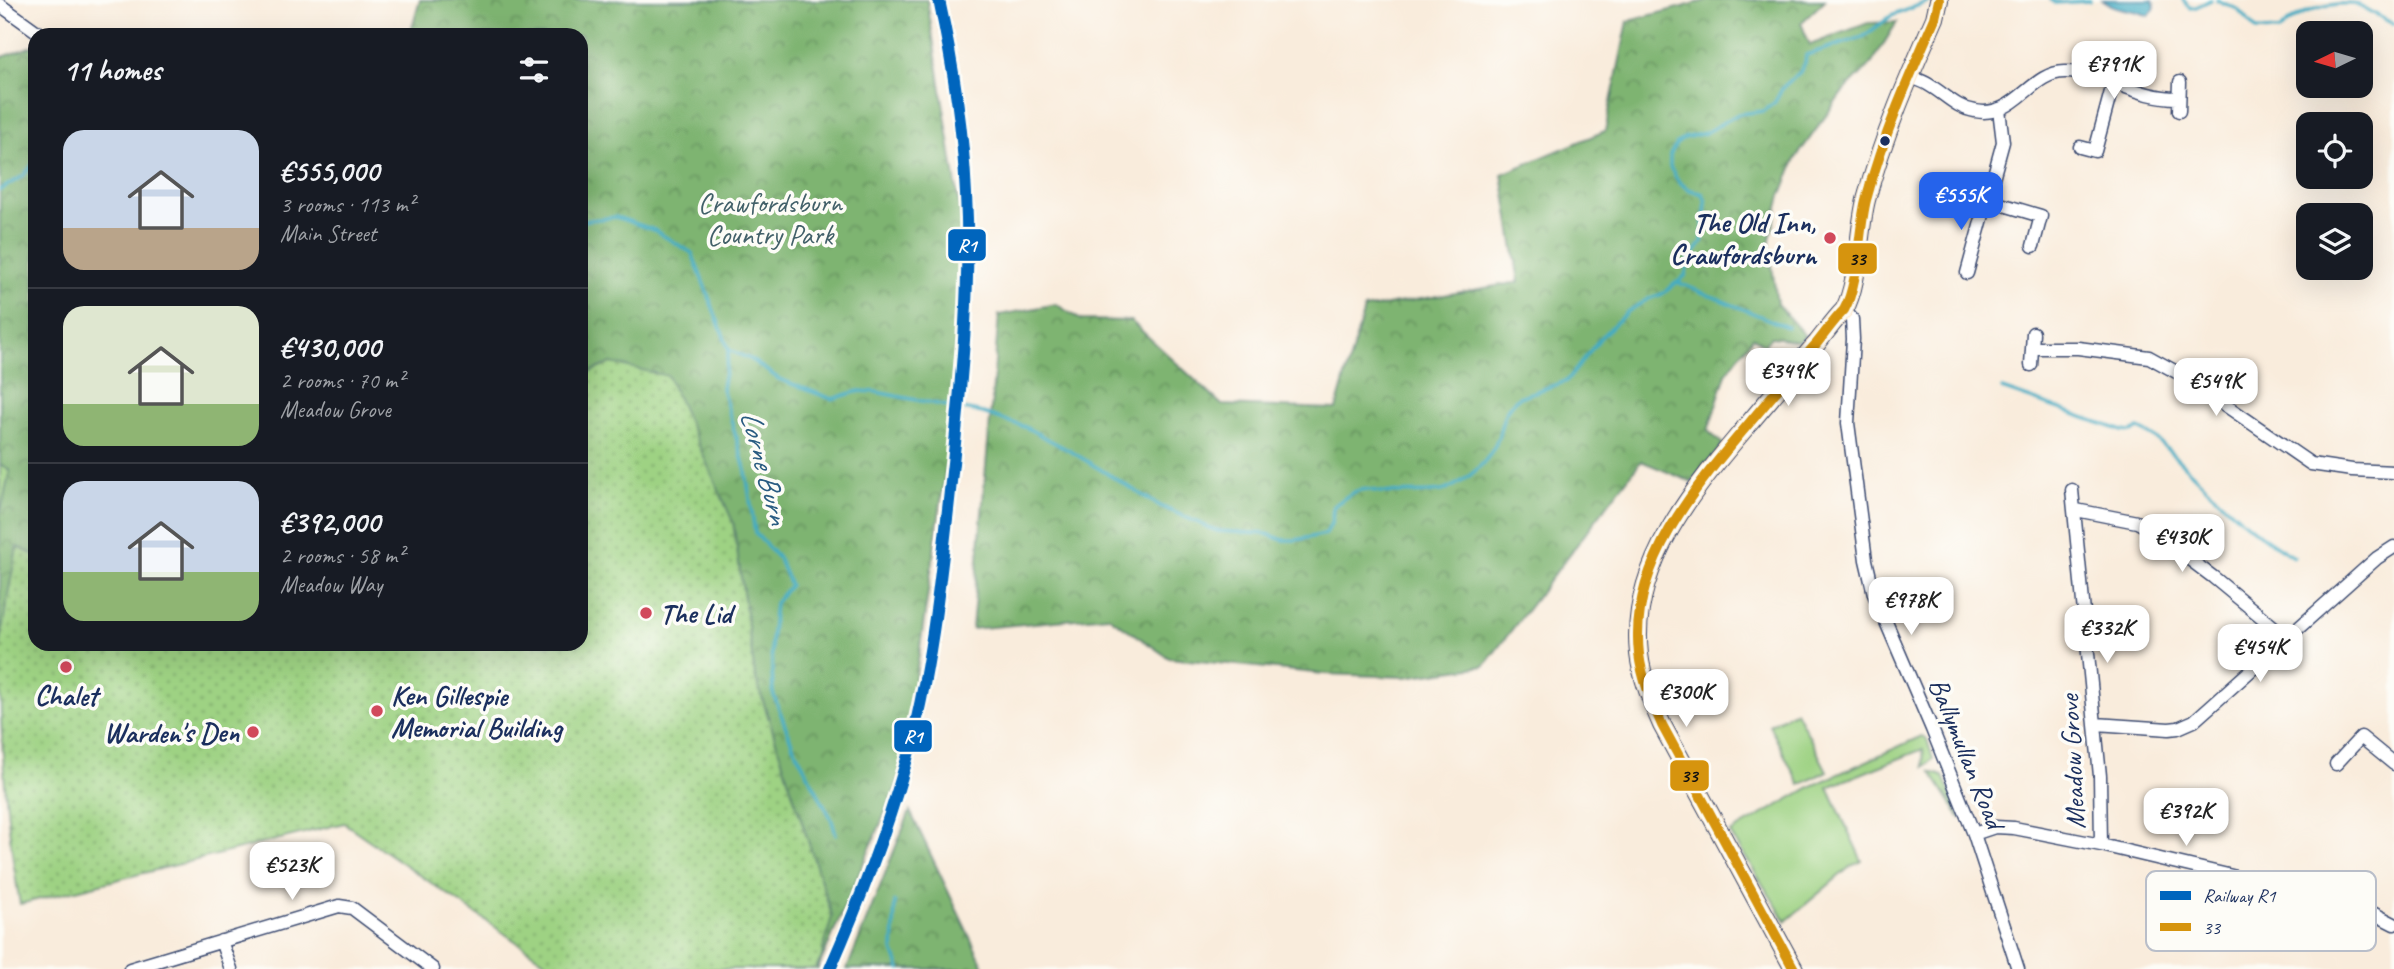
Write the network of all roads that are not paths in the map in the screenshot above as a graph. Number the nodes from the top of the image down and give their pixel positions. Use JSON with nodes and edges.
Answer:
{"nodes":[{"id":1,"x":1939,"y":0,"type":"edge"},
{"id":2,"x":0,"y":5,"type":"edge"},
{"id":3,"x":32,"y":28,"type":"edge"},
{"id":4,"x":1910,"y":77,"type":"junction"},
{"id":5,"x":2180,"y":82,"type":"dead end"},
{"id":6,"x":2113,"y":84,"type":"junction"},
{"id":7,"x":1999,"y":109,"type":"junction"},
{"id":8,"x":2080,"y":147,"type":"dead end"},
{"id":9,"x":1987,"y":200,"type":"junction"},
{"id":10,"x":2033,"y":246,"type":"dead end"},
{"id":11,"x":1967,"y":273,"type":"dead end"},
{"id":12,"x":1844,"y":310,"type":"junction"},
{"id":13,"x":2033,"y":332,"type":"dead end"},
{"id":14,"x":2032,"y":348,"type":"junction"},
{"id":15,"x":2031,"y":365,"type":"dead end"},
{"id":16,"x":2394,"y":472,"type":"edge"},
{"id":17,"x":2072,"y":490,"type":"dead end"},
{"id":18,"x":2076,"y":510,"type":"junction"},
{"id":19,"x":2394,"y":547,"type":"edge"},
{"id":20,"x":2287,"y":638,"type":"junction"},
{"id":21,"x":2096,"y":724,"type":"junction"},
{"id":22,"x":2336,"y":764,"type":"dead end"},
{"id":23,"x":2394,"y":764,"type":"edge"},
{"id":24,"x":1974,"y":834,"type":"junction"},
{"id":25,"x":2101,"y":845,"type":"junction"},
{"id":26,"x":2211,"y":871,"type":"edge"},
{"id":27,"x":2376,"y":914,"type":"edge"},
{"id":28,"x":2394,"y":923,"type":"edge"},
{"id":29,"x":221,"y":941,"type":"junction"},
{"id":30,"x":130,"y":969,"type":"edge"},
{"id":31,"x":231,"y":969,"type":"edge"},
{"id":32,"x":433,"y":969,"type":"edge"},
{"id":33,"x":1794,"y":969,"type":"edge"},
{"id":34,"x":2018,"y":969,"type":"edge"}],
"edges":[{"from":1,"to":4,"type":"main road"},
{"from":2,"to":3,"type":"street"},
{"from":4,"to":7,"type":"street"},
{"from":4,"to":12,"type":"main road"},
{"from":5,"to":6,"type":"street"},
{"from":6,"to":7,"type":"street"},
{"from":6,"to":8,"type":"street"},
{"from":7,"to":9,"type":"street"},
{"from":9,"to":10,"type":"street"},
{"from":9,"to":11,"type":"street"},
{"from":12,"to":24,"type":"street","name":"Ballymullan Road"},
{"from":12,"to":33,"type":"main road"},
{"from":13,"to":14,"type":"street"},
{"from":14,"to":15,"type":"street"},
{"from":14,"to":16,"type":"street"},
{"from":17,"to":18,"type":"street","name":"Meadow Grove"},
{"from":18,"to":20,"type":"street"},
{"from":18,"to":21,"type":"street","name":"Meadow Grove"},
{"from":19,"to":20,"type":"street"},
{"from":20,"to":21,"type":"street"},
{"from":21,"to":25,"type":"street","name":"Meadow Grove"},
{"from":22,"to":23,"type":"street"},
{"from":24,"to":25,"type":"street"},
{"from":24,"to":34,"type":"street","name":"Ballymullan Road"},
{"from":25,"to":26,"type":"street"},
{"from":27,"to":28,"type":"street"},
{"from":29,"to":30,"type":"street"},
{"from":29,"to":31,"type":"street"},
{"from":29,"to":32,"type":"street"}]}
